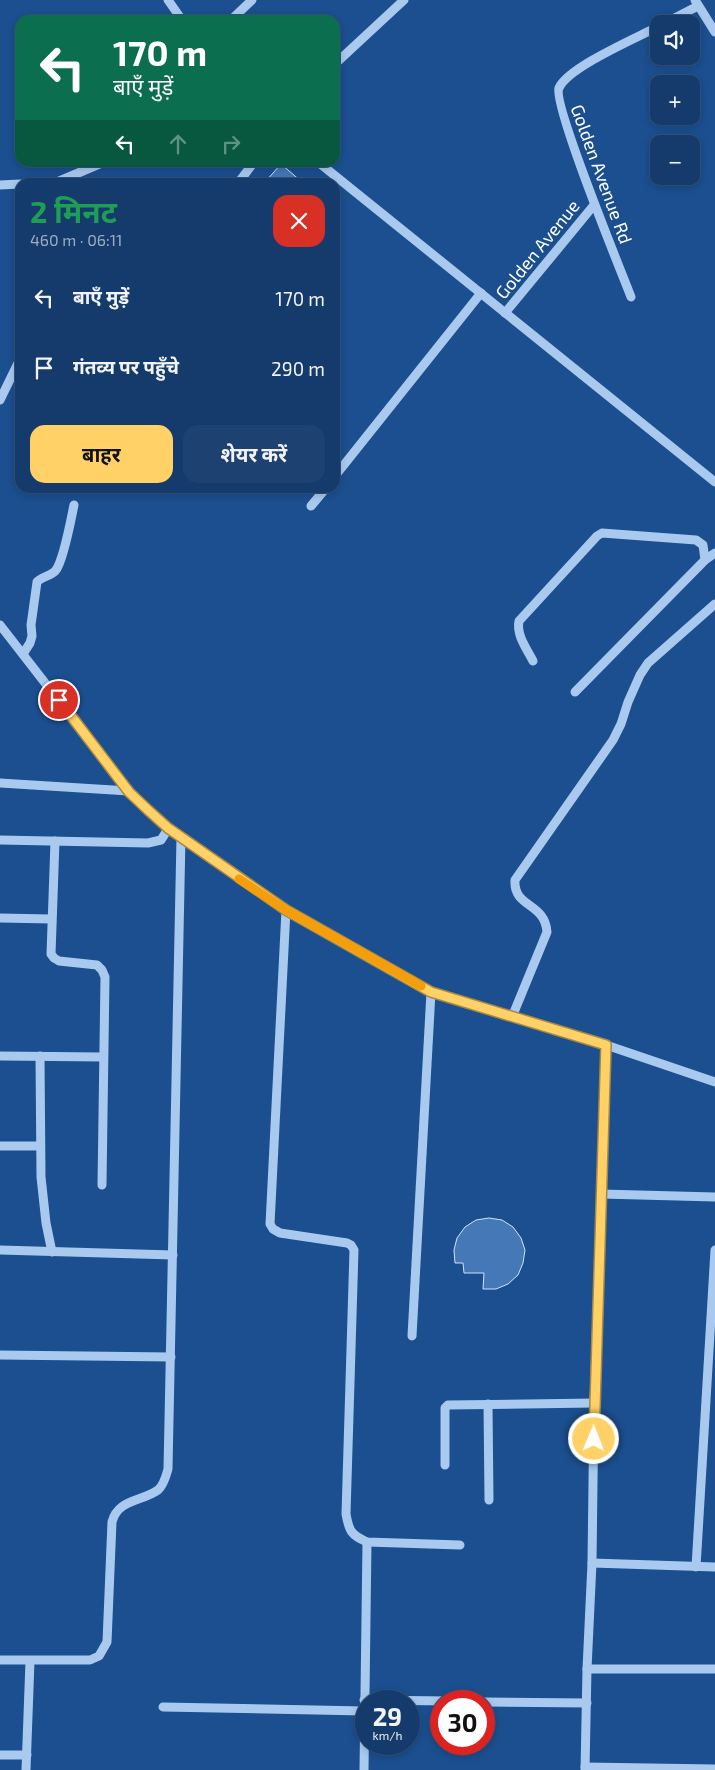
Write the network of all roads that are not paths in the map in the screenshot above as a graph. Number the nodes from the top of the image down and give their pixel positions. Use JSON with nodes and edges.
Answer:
{"nodes":[{"id":1,"x":168,"y":0,"type":"edge"},
{"id":2,"x":252,"y":0,"type":"edge"},
{"id":3,"x":404,"y":0,"type":"edge"},
{"id":4,"x":696,"y":3,"type":"edge"},
{"id":5,"x":178,"y":15,"type":"edge"},
{"id":6,"x":236,"y":15,"type":"edge"},
{"id":7,"x":677,"y":15,"type":"edge"},
{"id":8,"x":650,"y":31,"type":"edge"},
{"id":9,"x":715,"y":32,"type":"edge"},
{"id":10,"x":340,"y":59,"type":"edge"},
{"id":11,"x":92,"y":167,"type":"edge"},
{"id":12,"x":250,"y":167,"type":"edge"},
{"id":13,"x":324,"y":167,"type":"edge"},
{"id":14,"x":66,"y":178,"type":"edge"},
{"id":15,"x":242,"y":178,"type":"edge"},
{"id":16,"x":338,"y":178,"type":"edge"},
{"id":17,"x":340,"y":180,"type":"edge"},
{"id":18,"x":15,"y":184,"type":"edge"},
{"id":19,"x":0,"y":185,"type":"edge"},
{"id":20,"x":594,"y":204,"type":"junction"},
{"id":21,"x":481,"y":294,"type":"junction"},
{"id":22,"x":630,"y":297,"type":"dead end"},
{"id":23,"x":505,"y":313,"type":"junction"},
{"id":24,"x":15,"y":377,"type":"edge"},
{"id":25,"x":0,"y":400,"type":"edge"},
{"id":26,"x":340,"y":470,"type":"edge"},
{"id":27,"x":715,"y":482,"type":"edge"},
{"id":28,"x":322,"y":493,"type":"edge"},
{"id":29,"x":74,"y":505,"type":"dead end"},
{"id":30,"x":311,"y":506,"type":"dead end"},
{"id":31,"x":715,"y":553,"type":"edge"},
{"id":32,"x":705,"y":560,"type":"junction"},
{"id":33,"x":715,"y":604,"type":"edge"},
{"id":34,"x":0,"y":625,"type":"edge"},
{"id":35,"x":23,"y":654,"type":"junction"},
{"id":36,"x":533,"y":661,"type":"dead end"},
{"id":37,"x":575,"y":692,"type":"dead end"},
{"id":38,"x":0,"y":783,"type":"edge"},
{"id":39,"x":129,"y":792,"type":"junction"},
{"id":40,"x":168,"y":828,"type":"junction"},
{"id":41,"x":181,"y":837,"type":"junction"},
{"id":42,"x":0,"y":840,"type":"edge"},
{"id":43,"x":55,"y":842,"type":"junction"},
{"id":44,"x":286,"y":910,"type":"junction"},
{"id":45,"x":0,"y":918,"type":"edge"},
{"id":46,"x":51,"y":919,"type":"junction"},
{"id":47,"x":431,"y":992,"type":"junction"},
{"id":48,"x":512,"y":1017,"type":"junction"},
{"id":49,"x":606,"y":1045,"type":"junction"},
{"id":50,"x":0,"y":1056,"type":"edge"},
{"id":51,"x":40,"y":1056,"type":"junction"},
{"id":52,"x":103,"y":1057,"type":"junction"},
{"id":53,"x":715,"y":1082,"type":"edge"},
{"id":54,"x":0,"y":1146,"type":"edge"},
{"id":55,"x":40,"y":1146,"type":"junction"},
{"id":56,"x":102,"y":1184,"type":"dead end"},
{"id":57,"x":602,"y":1194,"type":"junction"},
{"id":58,"x":715,"y":1197,"type":"edge"},
{"id":59,"x":0,"y":1250,"type":"edge"},
{"id":60,"x":715,"y":1250,"type":"edge"},
{"id":61,"x":52,"y":1252,"type":"junction"},
{"id":62,"x":173,"y":1255,"type":"junction"},
{"id":63,"x":412,"y":1336,"type":"dead end"},
{"id":64,"x":0,"y":1356,"type":"edge"},
{"id":65,"x":171,"y":1357,"type":"junction"},
{"id":66,"x":594,"y":1403,"type":"junction"},
{"id":67,"x":488,"y":1404,"type":"junction"},
{"id":68,"x":445,"y":1465,"type":"dead end"},
{"id":69,"x":489,"y":1500,"type":"dead end"},
{"id":70,"x":367,"y":1542,"type":"junction"},
{"id":71,"x":460,"y":1545,"type":"dead end"},
{"id":72,"x":592,"y":1563,"type":"junction"},
{"id":73,"x":696,"y":1567,"type":"junction"},
{"id":74,"x":715,"y":1567,"type":"edge"},
{"id":75,"x":0,"y":1660,"type":"edge"},
{"id":76,"x":30,"y":1661,"type":"junction"},
{"id":77,"x":715,"y":1669,"type":"edge"},
{"id":78,"x":587,"y":1670,"type":"junction"},
{"id":79,"x":364,"y":1690,"type":"edge"},
{"id":80,"x":495,"y":1702,"type":"edge"},
{"id":81,"x":586,"y":1703,"type":"junction"},
{"id":82,"x":163,"y":1707,"type":"dead end"},
{"id":83,"x":355,"y":1711,"type":"edge"},
{"id":84,"x":0,"y":1755,"type":"edge"},
{"id":85,"x":27,"y":1755,"type":"junction"},
{"id":86,"x":364,"y":1755,"type":"edge"},
{"id":87,"x":585,"y":1768,"type":"edge"},
{"id":88,"x":715,"y":1768,"type":"edge"},
{"id":89,"x":26,"y":1770,"type":"edge"},
{"id":90,"x":364,"y":1770,"type":"edge"}],
"edges":[{"from":1,"to":5,"type":"street"},
{"from":2,"to":6,"type":"street"},
{"from":3,"to":10,"type":"street"},
{"from":4,"to":7,"type":"street"},
{"from":4,"to":9,"type":"street"},
{"from":8,"to":20,"type":"street","name":"Golden Avenue Rd"},
{"from":11,"to":14,"type":"street"},
{"from":12,"to":15,"type":"street"},
{"from":13,"to":16,"type":"street"},
{"from":17,"to":21,"type":"street"},
{"from":18,"to":19,"type":"street"},
{"from":20,"to":22,"type":"street","name":"Golden Avenue Rd"},
{"from":20,"to":23,"type":"street","name":"Golden Avenue"},
{"from":21,"to":23,"type":"street"},
{"from":21,"to":26,"type":"street"},
{"from":23,"to":27,"type":"street"},
{"from":24,"to":25,"type":"street"},
{"from":28,"to":30,"type":"street"},
{"from":29,"to":35,"type":"street"},
{"from":31,"to":32,"type":"street"},
{"from":32,"to":36,"type":"street"},
{"from":32,"to":37,"type":"street"},
{"from":33,"to":48,"type":"street"},
{"from":34,"to":35,"type":"street"},
{"from":35,"to":39,"type":"street"},
{"from":38,"to":39,"type":"street"},
{"from":39,"to":40,"type":"street"},
{"from":40,"to":41,"type":"street"},
{"from":40,"to":43,"type":"street"},
{"from":41,"to":44,"type":"street"},
{"from":41,"to":62,"type":"street"},
{"from":42,"to":43,"type":"street"},
{"from":43,"to":46,"type":"street"},
{"from":44,"to":47,"type":"street"},
{"from":44,"to":70,"type":"street"},
{"from":45,"to":46,"type":"street"},
{"from":46,"to":52,"type":"street"},
{"from":47,"to":48,"type":"street"},
{"from":47,"to":63,"type":"street"},
{"from":48,"to":49,"type":"street"},
{"from":49,"to":53,"type":"street"},
{"from":49,"to":57,"type":"street"},
{"from":50,"to":51,"type":"street"},
{"from":51,"to":52,"type":"street"},
{"from":51,"to":55,"type":"street"},
{"from":52,"to":56,"type":"street"},
{"from":54,"to":55,"type":"street"},
{"from":55,"to":61,"type":"street"},
{"from":57,"to":58,"type":"street"},
{"from":57,"to":66,"type":"street"},
{"from":59,"to":61,"type":"street"},
{"from":60,"to":73,"type":"street"},
{"from":61,"to":62,"type":"street"},
{"from":62,"to":65,"type":"street"},
{"from":64,"to":65,"type":"street"},
{"from":65,"to":76,"type":"street"},
{"from":66,"to":67,"type":"street"},
{"from":66,"to":72,"type":"street"},
{"from":67,"to":68,"type":"street"},
{"from":67,"to":69,"type":"street"},
{"from":70,"to":71,"type":"street"},
{"from":70,"to":79,"type":"street"},
{"from":72,"to":73,"type":"street"},
{"from":72,"to":78,"type":"street"},
{"from":73,"to":74,"type":"street"},
{"from":75,"to":76,"type":"street"},
{"from":76,"to":85,"type":"street"},
{"from":77,"to":78,"type":"street"},
{"from":78,"to":81,"type":"street"},
{"from":80,"to":81,"type":"street"},
{"from":81,"to":87,"type":"street"},
{"from":82,"to":83,"type":"street"},
{"from":84,"to":85,"type":"street"},
{"from":85,"to":89,"type":"street"},
{"from":86,"to":90,"type":"street"},
{"from":87,"to":88,"type":"street"}]}
